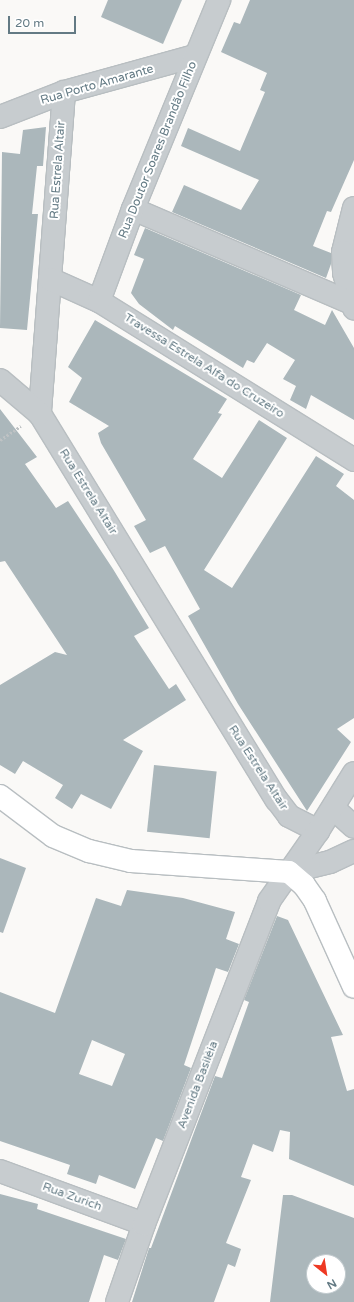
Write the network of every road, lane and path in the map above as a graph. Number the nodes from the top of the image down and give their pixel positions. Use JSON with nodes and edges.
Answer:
{"nodes":[{"id":1,"x":219,"y":0,"type":"edge"},
{"id":2,"x":195,"y":56,"type":"junction"},
{"id":3,"x":64,"y":92,"type":"junction"},
{"id":4,"x":0,"y":116,"type":"edge"},
{"id":5,"x":354,"y":208,"type":"edge"},
{"id":6,"x":133,"y":209,"type":"junction"},
{"id":7,"x":50,"y":279,"type":"junction"},
{"id":8,"x":100,"y":301,"type":"junction"},
{"id":9,"x":352,"y":306,"type":"edge"},
{"id":10,"x":0,"y":380,"type":"edge"},
{"id":11,"x":40,"y":414,"type":"junction"},
{"id":12,"x":354,"y":460,"type":"edge"},
{"id":13,"x":354,"y":773,"type":"edge"},
{"id":14,"x":0,"y":796,"type":"edge"},
{"id":15,"x":333,"y":808,"type":"junction"},
{"id":16,"x":354,"y":826,"type":"edge"},
{"id":17,"x":318,"y":831,"type":"junction"},
{"id":18,"x":354,"y":852,"type":"edge"},
{"id":19,"x":288,"y":872,"type":"junction"},
{"id":20,"x":354,"y":987,"type":"edge"},
{"id":21,"x":0,"y":1171,"type":"edge"},
{"id":22,"x":144,"y":1224,"type":"junction"},
{"id":23,"x":117,"y":1302,"type":"edge"}],
"edges":[{"from":1,"to":2,"type":"street","name":"Rua Doutor Soares Brandão Filho"},
{"from":2,"to":3,"type":"street","name":"Rua Porto Amarante"},
{"from":2,"to":6,"type":"street","name":"Rua Doutor Soares Brandão Filho"},
{"from":3,"to":4,"type":"street","name":"Rua Porto Amarante"},
{"from":3,"to":7,"type":"street","name":"Rua Estrela Altair"},
{"from":5,"to":9,"type":"street"},
{"from":6,"to":8,"type":"street","name":"Rua Doutor Soares Brandão Filho"},
{"from":6,"to":9,"type":"street"},
{"from":7,"to":8,"type":"street","name":"Travessa Estrela Alfa do Cruzeiro"},
{"from":7,"to":11,"type":"street","name":"Rua Estrela Altair"},
{"from":8,"to":12,"type":"street","name":"Travessa Estrela Alfa do Cruzeiro"},
{"from":10,"to":11,"type":"street"},
{"from":11,"to":17,"type":"street","name":"Rua Estrela Altair"},
{"from":13,"to":15,"type":"street","name":"Avenida Basiléia"},
{"from":14,"to":19,"type":"main road"},
{"from":15,"to":16,"type":"street"},
{"from":15,"to":17,"type":"street","name":"Avenida Basiléia"},
{"from":17,"to":19,"type":"street","name":"Avenida Basiléia"},
{"from":18,"to":19,"type":"street"},
{"from":19,"to":20,"type":"main road"},
{"from":19,"to":22,"type":"street","name":"Avenida Basiléia"},
{"from":21,"to":22,"type":"street","name":"Rua Zurich"},
{"from":22,"to":23,"type":"street","name":"Avenida Basiléia"}]}
